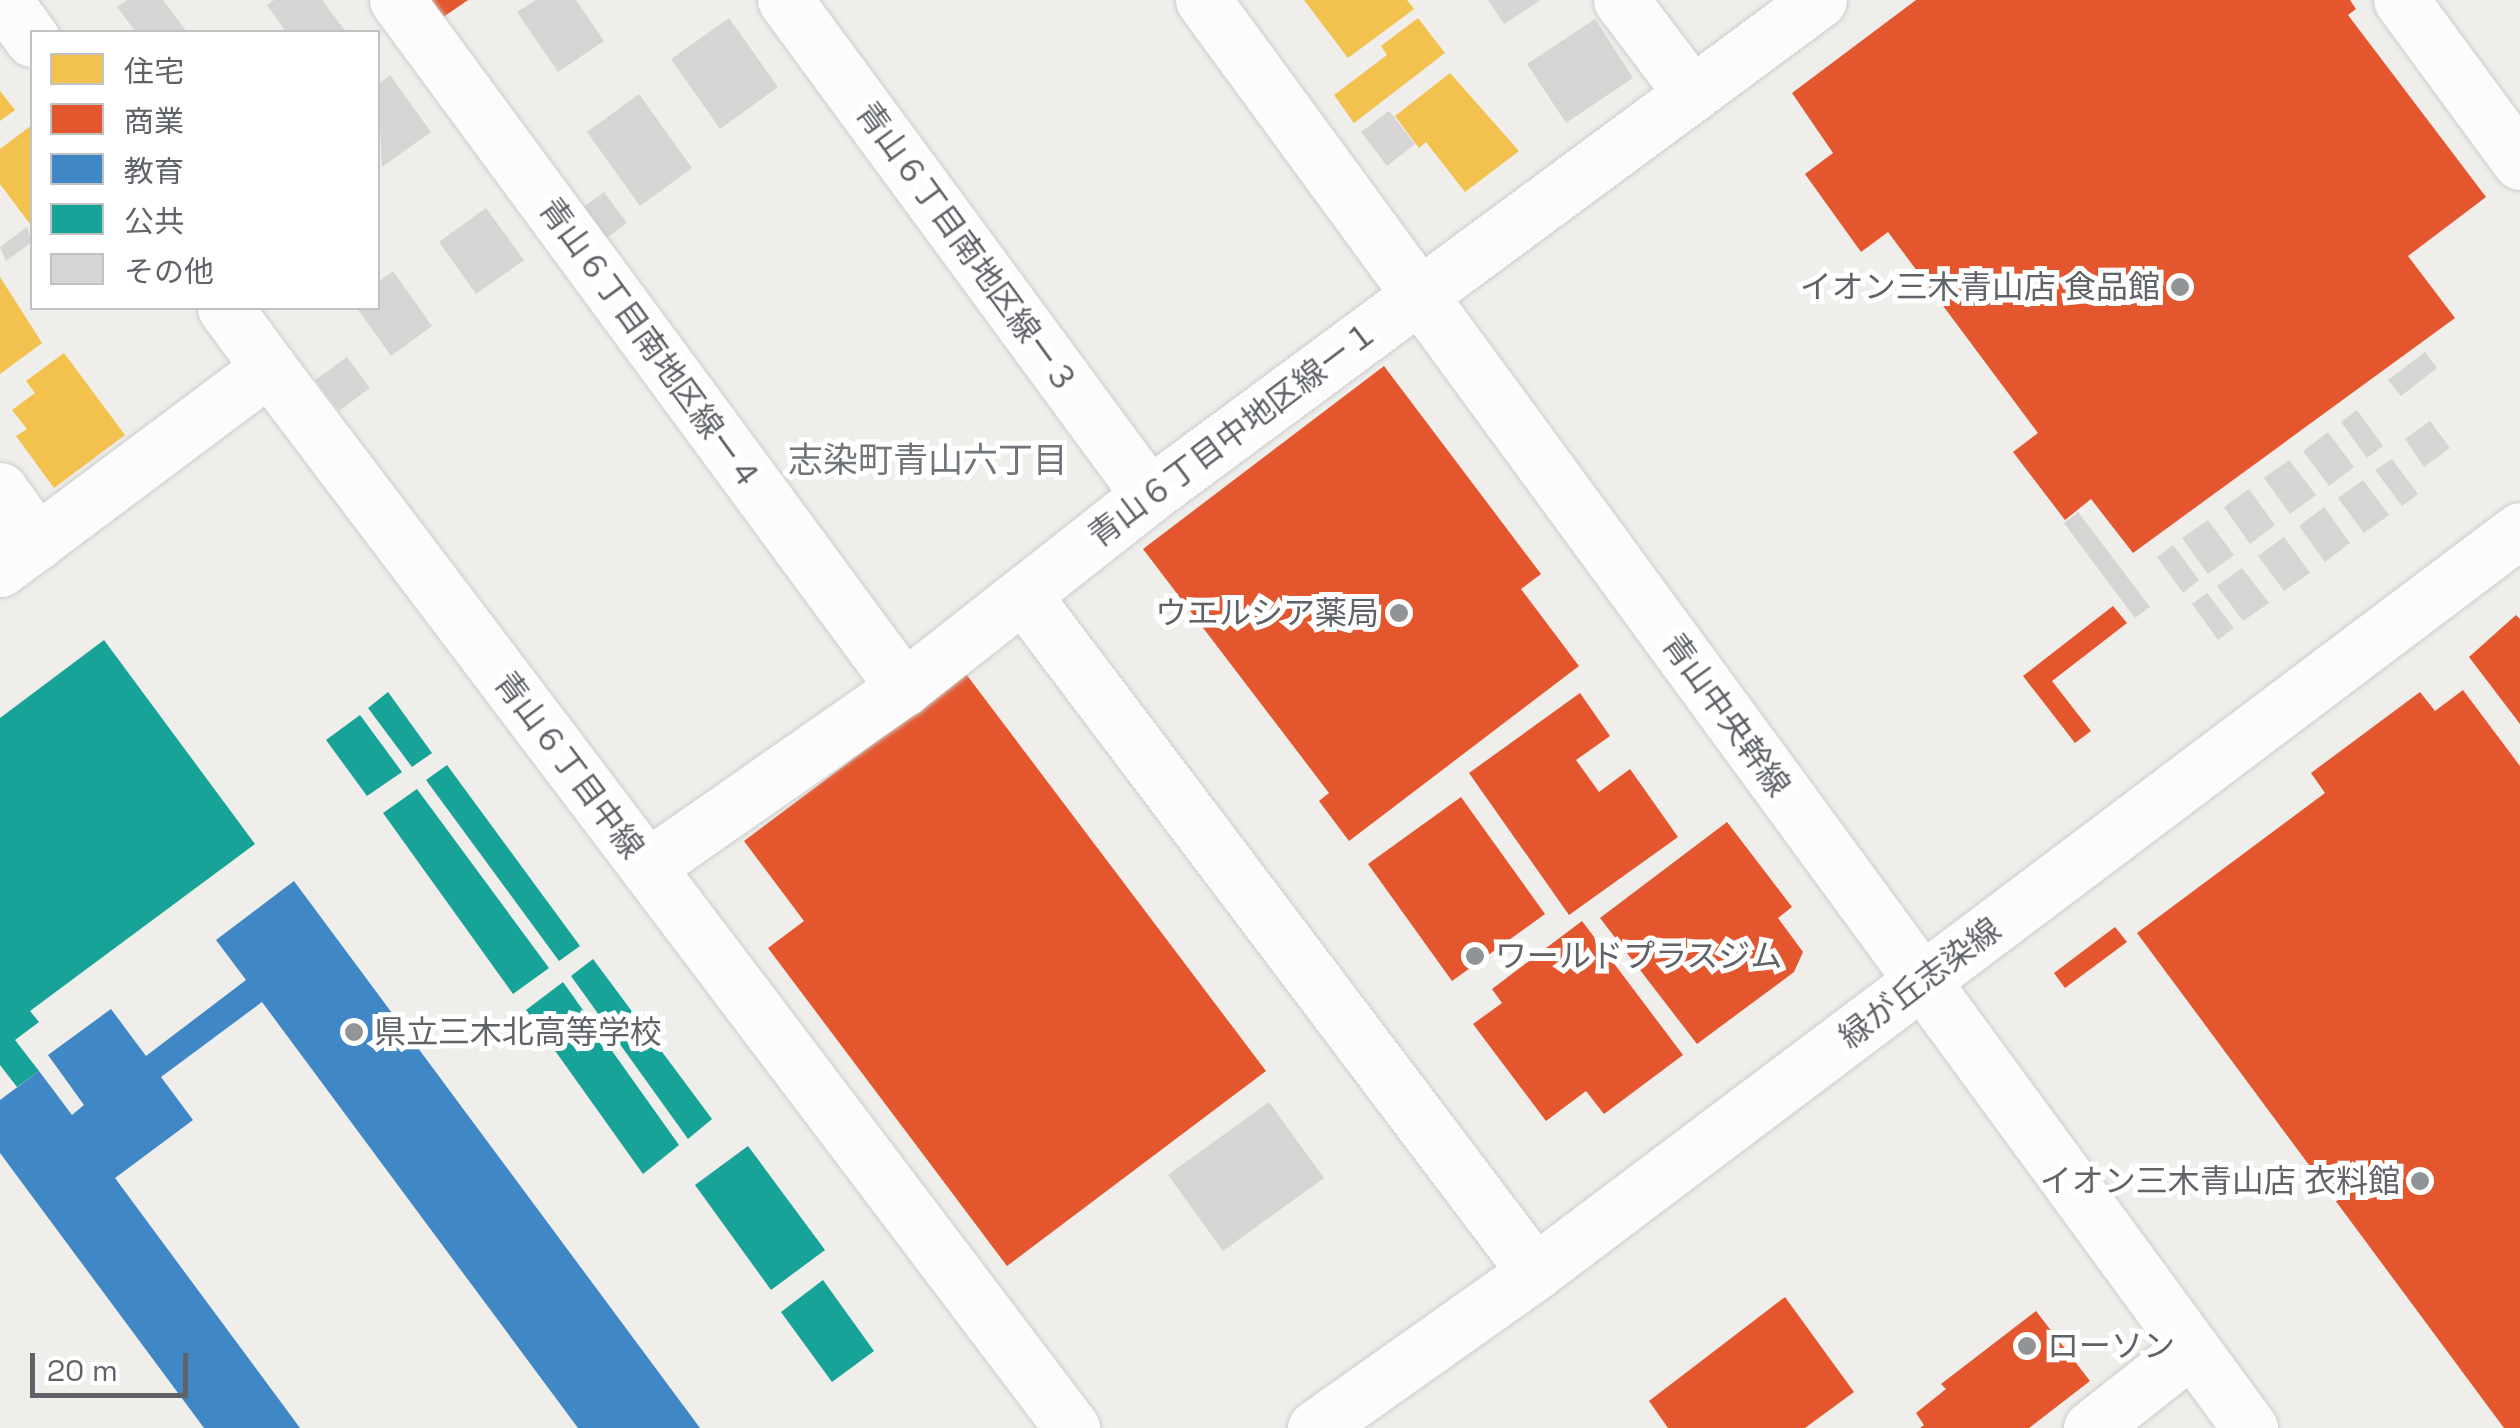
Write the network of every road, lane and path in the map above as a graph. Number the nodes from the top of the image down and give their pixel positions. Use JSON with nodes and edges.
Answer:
{"nodes":[{"id":1,"x":4,"y":0,"type":"edge"},
{"id":2,"x":396,"y":0,"type":"edge"},
{"id":3,"x":785,"y":0,"type":"edge"},
{"id":4,"x":1203,"y":0,"type":"edge"},
{"id":5,"x":1621,"y":0,"type":"edge"},
{"id":6,"x":1819,"y":0,"type":"edge"},
{"id":7,"x":2400,"y":0,"type":"edge"},
{"id":8,"x":30,"y":36,"type":"edge"},
{"id":9,"x":1692,"y":94,"type":"junction"},
{"id":10,"x":2520,"y":162,"type":"edge"},
{"id":11,"x":1420,"y":293,"type":"junction"},
{"id":12,"x":226,"y":310,"type":"edge"},
{"id":13,"x":269,"y":368,"type":"junction"},
{"id":14,"x":0,"y":490,"type":"edge"},
{"id":15,"x":1150,"y":495,"type":"junction"},
{"id":16,"x":2520,"y":530,"type":"edge"},
{"id":17,"x":18,"y":555,"type":"edge"},
{"id":18,"x":1024,"y":595,"type":"junction"},
{"id":19,"x":904,"y":688,"type":"junction"},
{"id":20,"x":647,"y":868,"type":"junction"},
{"id":21,"x":1920,"y":984,"type":"junction"},
{"id":22,"x":1535,"y":1272,"type":"junction"},
{"id":23,"x":2190,"y":1348,"type":"junction"},
{"id":24,"x":1072,"y":1428,"type":"edge"},
{"id":25,"x":1314,"y":1428,"type":"edge"},
{"id":26,"x":2091,"y":1428,"type":"edge"},
{"id":27,"x":2250,"y":1428,"type":"edge"}],
"edges":[{"from":1,"to":8,"type":"street"},
{"from":2,"to":19,"type":"street","name":"青山６丁目南地区線ー４"},
{"from":3,"to":15,"type":"street","name":"青山６丁目南地区線ー３"},
{"from":4,"to":11,"type":"street","name":"青山中央幹線"},
{"from":5,"to":9,"type":"street"},
{"from":6,"to":9,"type":"street","name":"青山６丁目中地区線ー１"},
{"from":7,"to":10,"type":"street"},
{"from":9,"to":11,"type":"street","name":"青山６丁目中地区線ー１"},
{"from":11,"to":15,"type":"street","name":"青山６丁目中地区線ー１"},
{"from":11,"to":21,"type":"street","name":"青山中央幹線"},
{"from":12,"to":13,"type":"street","name":"青山６丁目中線"},
{"from":13,"to":17,"type":"street"},
{"from":13,"to":20,"type":"street","name":"青山６丁目中線"},
{"from":14,"to":17,"type":"street"},
{"from":15,"to":18,"type":"street","name":"青山６丁目中地区線ー１"},
{"from":16,"to":21,"type":"street","name":"緑が丘志染線"},
{"from":18,"to":19,"type":"street","name":"青山６丁目中地区線ー１"},
{"from":18,"to":22,"type":"street"},
{"from":19,"to":20,"type":"street","name":"青山６丁目中地区線ー１"},
{"from":20,"to":24,"type":"street","name":"青山６丁目中線"},
{"from":21,"to":22,"type":"street","name":"緑が丘志染線"},
{"from":21,"to":23,"type":"street","name":"青山中央幹線"},
{"from":22,"to":25,"type":"street","name":"緑が丘志染線"},
{"from":23,"to":26,"type":"street"},
{"from":23,"to":27,"type":"street","name":"青山中央幹線"}]}
